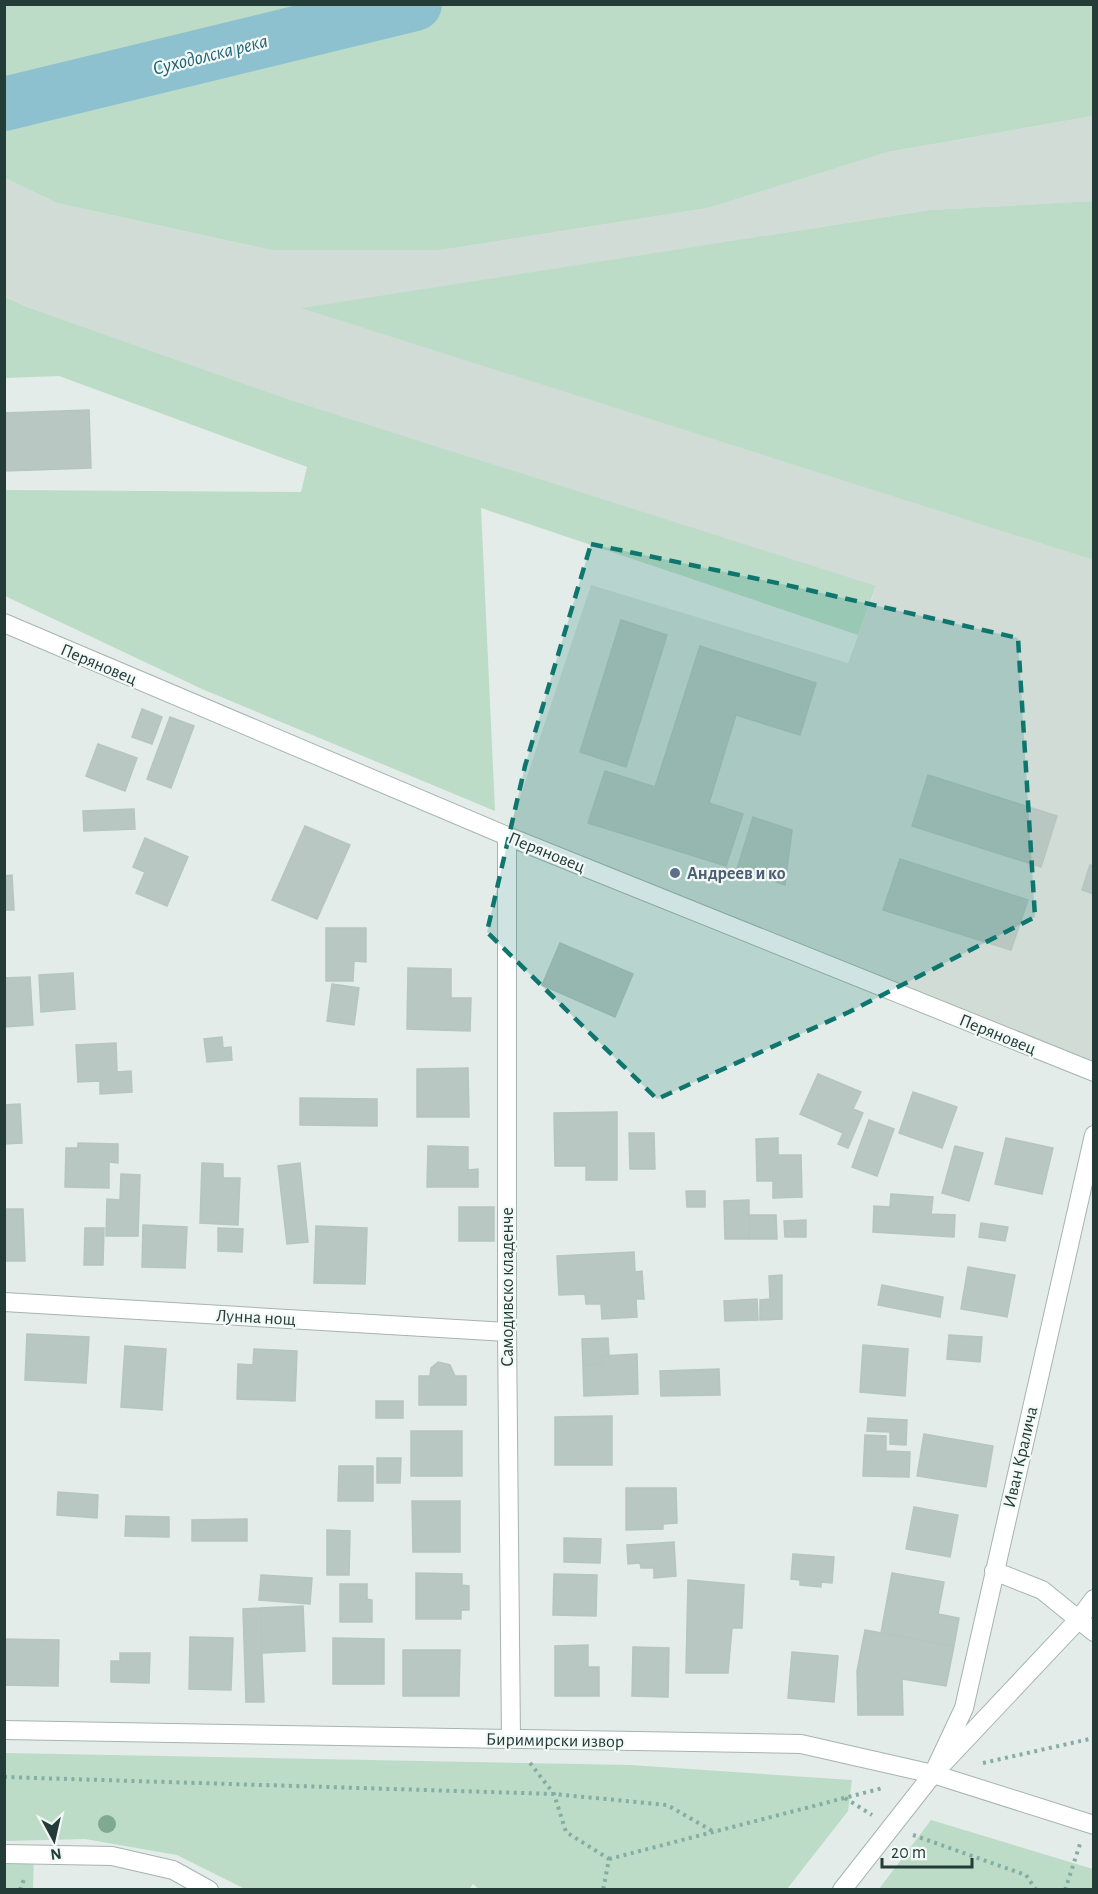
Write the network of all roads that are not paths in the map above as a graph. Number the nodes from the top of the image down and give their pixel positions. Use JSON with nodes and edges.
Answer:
{"nodes":[{"id":1,"x":4,"y":623,"type":"edge"},
{"id":2,"x":507,"y":836,"type":"junction"},
{"id":3,"x":1094,"y":1072,"type":"edge"},
{"id":4,"x":1094,"y":1135,"type":"edge"},
{"id":5,"x":4,"y":1302,"type":"edge"},
{"id":6,"x":507,"y":1332,"type":"junction"},
{"id":7,"x":994,"y":1571,"type":"junction"},
{"id":8,"x":1094,"y":1599,"type":"edge"},
{"id":9,"x":1079,"y":1619,"type":"junction"},
{"id":10,"x":1094,"y":1632,"type":"edge"},
{"id":11,"x":4,"y":1730,"type":"edge"},
{"id":12,"x":511,"y":1739,"type":"junction"},
{"id":13,"x":933,"y":1774,"type":"junction"},
{"id":14,"x":1090,"y":1824,"type":"edge"},
{"id":15,"x":4,"y":1854,"type":"edge"},
{"id":16,"x":209,"y":1890,"type":"edge"},
{"id":17,"x":842,"y":1890,"type":"edge"}],
"edges":[{"from":1,"to":2,"type":"street","name":"Перяновец"},
{"from":2,"to":3,"type":"street","name":"Перяновец"},
{"from":2,"to":6,"type":"street","name":"Самодивско кладенче"},
{"from":4,"to":7,"type":"street","name":"Иван Кралича"},
{"from":5,"to":6,"type":"street","name":"Лунна нощ"},
{"from":6,"to":12,"type":"street","name":"Самодивско кладенче"},
{"from":7,"to":9,"type":"street"},
{"from":7,"to":13,"type":"street","name":"Иван Кралича"},
{"from":8,"to":9,"type":"street","name":"Иван Кралича"},
{"from":9,"to":10,"type":"street"},
{"from":9,"to":13,"type":"street","name":"Иван Кралича"},
{"from":11,"to":12,"type":"street","name":"Биримирски извор"},
{"from":12,"to":13,"type":"street","name":"Биримирски извор"},
{"from":13,"to":14,"type":"street","name":"Биримирски извор"},
{"from":13,"to":17,"type":"street","name":"Иван Кралича"},
{"from":15,"to":16,"type":"street"}]}
